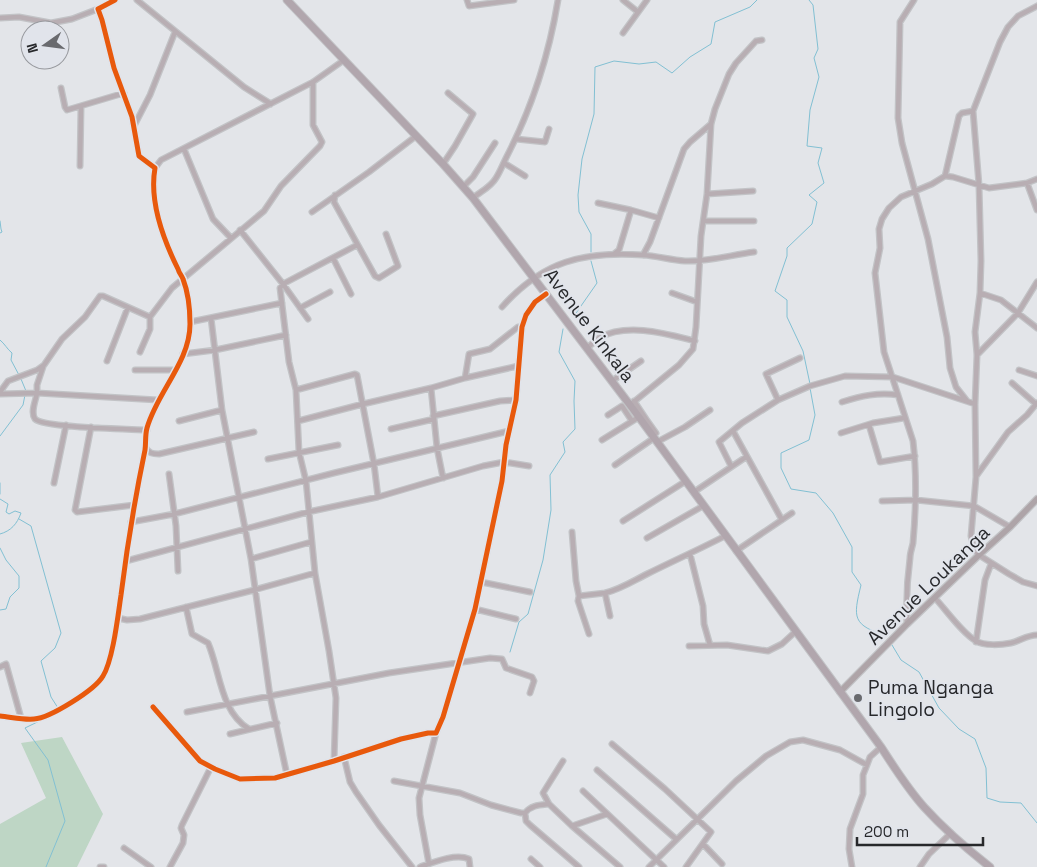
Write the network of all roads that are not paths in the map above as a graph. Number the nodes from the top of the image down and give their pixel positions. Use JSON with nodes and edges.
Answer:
{"nodes":[{"id":1,"x":116,"y":0,"type":"edge"},
{"id":2,"x":137,"y":0,"type":"edge"},
{"id":3,"x":287,"y":0,"type":"edge"},
{"id":4,"x":467,"y":0,"type":"edge"},
{"id":5,"x":514,"y":0,"type":"edge"},
{"id":6,"x":558,"y":0,"type":"edge"},
{"id":7,"x":623,"y":0,"type":"edge"},
{"id":8,"x":647,"y":0,"type":"edge"},
{"id":9,"x":914,"y":0,"type":"edge"},
{"id":10,"x":1037,"y":6,"type":"edge"},
{"id":11,"x":98,"y":9,"type":"junction"},
{"id":12,"x":638,"y":12,"type":"junction"},
{"id":13,"x":0,"y":18,"type":"edge"},
{"id":14,"x":175,"y":32,"type":"junction"},
{"id":15,"x":623,"y":33,"type":"dead end"},
{"id":16,"x":762,"y":40,"type":"dead end"},
{"id":17,"x":344,"y":60,"type":"junction"},
{"id":18,"x":313,"y":82,"type":"junction"},
{"id":19,"x":61,"y":88,"type":"dead end"},
{"id":20,"x":124,"y":93,"type":"junction"},
{"id":21,"x":448,"y":93,"type":"dead end"},
{"id":22,"x":271,"y":104,"type":"junction"},
{"id":23,"x":81,"y":106,"type":"junction"},
{"id":24,"x":973,"y":111,"type":"junction"},
{"id":25,"x":711,"y":124,"type":"junction"},
{"id":26,"x":134,"y":127,"type":"junction"},
{"id":27,"x":549,"y":129,"type":"dead end"},
{"id":28,"x":416,"y":136,"type":"junction"},
{"id":29,"x":516,"y":138,"type":"junction"},
{"id":30,"x":495,"y":143,"type":"dead end"},
{"id":31,"x":184,"y":149,"type":"junction"},
{"id":32,"x":504,"y":162,"type":"junction"},
{"id":33,"x":443,"y":164,"type":"junction"},
{"id":34,"x":80,"y":166,"type":"dead end"},
{"id":35,"x":155,"y":168,"type":"junction"},
{"id":36,"x":525,"y":176,"type":"dead end"},
{"id":37,"x":945,"y":176,"type":"junction"},
{"id":38,"x":1037,"y":179,"type":"edge"},
{"id":39,"x":1027,"y":183,"type":"junction"},
{"id":40,"x":979,"y":184,"type":"junction"},
{"id":41,"x":463,"y":187,"type":"junction"},
{"id":42,"x":753,"y":191,"type":"dead end"},
{"id":43,"x":914,"y":192,"type":"junction"},
{"id":44,"x":335,"y":194,"type":"junction"},
{"id":45,"x":707,"y":194,"type":"junction"},
{"id":46,"x":473,"y":198,"type":"junction"},
{"id":47,"x":598,"y":203,"type":"dead end"},
{"id":48,"x":631,"y":210,"type":"junction"},
{"id":49,"x":1037,"y":210,"type":"edge"},
{"id":50,"x":312,"y":212,"type":"dead end"},
{"id":51,"x":659,"y":218,"type":"junction"},
{"id":52,"x":754,"y":220,"type":"dead end"},
{"id":53,"x":705,"y":221,"type":"junction"},
{"id":54,"x":240,"y":230,"type":"junction"},
{"id":55,"x":386,"y":234,"type":"dead end"},
{"id":56,"x":231,"y":238,"type":"junction"},
{"id":57,"x":357,"y":245,"type":"junction"},
{"id":58,"x":754,"y":252,"type":"dead end"},
{"id":59,"x":613,"y":254,"type":"junction"},
{"id":60,"x":643,"y":255,"type":"junction"},
{"id":61,"x":333,"y":258,"type":"junction"},
{"id":62,"x":699,"y":261,"type":"junction"},
{"id":63,"x":534,"y":277,"type":"junction"},
{"id":64,"x":183,"y":279,"type":"junction"},
{"id":65,"x":1037,"y":282,"type":"edge"},
{"id":66,"x":283,"y":284,"type":"junction"},
{"id":67,"x":330,"y":292,"type":"dead end"},
{"id":68,"x":672,"y":293,"type":"dead end"},
{"id":69,"x":980,"y":293,"type":"junction"},
{"id":70,"x":351,"y":294,"type":"dead end"},
{"id":71,"x":546,"y":294,"type":"junction"},
{"id":72,"x":697,"y":302,"type":"junction"},
{"id":73,"x":282,"y":303,"type":"junction"},
{"id":74,"x":128,"y":307,"type":"junction"},
{"id":75,"x":502,"y":307,"type":"dead end"},
{"id":76,"x":300,"y":308,"type":"junction"},
{"id":77,"x":1018,"y":313,"type":"junction"},
{"id":78,"x":150,"y":317,"type":"junction"},
{"id":79,"x":211,"y":318,"type":"junction"},
{"id":80,"x":308,"y":318,"type":"dead end"},
{"id":81,"x":190,"y":322,"type":"junction"},
{"id":82,"x":522,"y":326,"type":"junction"},
{"id":83,"x":1037,"y":328,"type":"edge"},
{"id":84,"x":286,"y":335,"type":"junction"},
{"id":85,"x":695,"y":341,"type":"junction"},
{"id":86,"x":587,"y":348,"type":"junction"},
{"id":87,"x":215,"y":350,"type":"junction"},
{"id":88,"x":140,"y":352,"type":"dead end"},
{"id":89,"x":183,"y":354,"type":"junction"},
{"id":90,"x":977,"y":355,"type":"junction"},
{"id":91,"x":800,"y":358,"type":"dead end"},
{"id":92,"x":641,"y":360,"type":"dead end"},
{"id":93,"x":107,"y":361,"type":"dead end"},
{"id":94,"x":44,"y":365,"type":"junction"},
{"id":95,"x":518,"y":366,"type":"junction"},
{"id":96,"x":135,"y":370,"type":"dead end"},
{"id":97,"x":176,"y":370,"type":"junction"},
{"id":98,"x":1019,"y":370,"type":"dead end"},
{"id":99,"x":893,"y":376,"type":"junction"},
{"id":100,"x":1037,"y":376,"type":"edge"},
{"id":101,"x":465,"y":378,"type":"junction"},
{"id":102,"x":612,"y":381,"type":"junction"},
{"id":103,"x":1012,"y":383,"type":"dead end"},
{"id":104,"x":431,"y":388,"type":"junction"},
{"id":105,"x":296,"y":390,"type":"junction"},
{"id":106,"x":0,"y":393,"type":"edge"},
{"id":107,"x":37,"y":393,"type":"junction"},
{"id":108,"x":898,"y":395,"type":"junction"},
{"id":109,"x":158,"y":400,"type":"junction"},
{"id":110,"x":516,"y":400,"type":"junction"},
{"id":111,"x":778,"y":400,"type":"junction"},
{"id":112,"x":967,"y":401,"type":"junction"},
{"id":113,"x":842,"y":402,"type":"dead end"},
{"id":114,"x":363,"y":404,"type":"junction"},
{"id":115,"x":975,"y":404,"type":"junction"},
{"id":116,"x":1037,"y":404,"type":"edge"},
{"id":117,"x":631,"y":407,"type":"junction"},
{"id":118,"x":222,"y":410,"type":"junction"},
{"id":119,"x":710,"y":410,"type":"dead end"},
{"id":120,"x":608,"y":415,"type":"dead end"},
{"id":121,"x":433,"y":418,"type":"junction"},
{"id":122,"x":904,"y":418,"type":"junction"},
{"id":123,"x":640,"y":420,"type":"junction"},
{"id":124,"x":179,"y":421,"type":"dead end"},
{"id":125,"x":298,"y":421,"type":"junction"},
{"id":126,"x":66,"y":425,"type":"junction"},
{"id":127,"x":869,"y":425,"type":"junction"},
{"id":128,"x":91,"y":427,"type":"junction"},
{"id":129,"x":391,"y":429,"type":"dead end"},
{"id":130,"x":147,"y":430,"type":"junction"},
{"id":131,"x":510,"y":431,"type":"junction"},
{"id":132,"x":733,"y":431,"type":"junction"},
{"id":133,"x":254,"y":432,"type":"dead end"},
{"id":134,"x":841,"y":433,"type":"dead end"},
{"id":135,"x":656,"y":438,"type":"junction"},
{"id":136,"x":229,"y":439,"type":"junction"},
{"id":137,"x":602,"y":440,"type":"dead end"},
{"id":138,"x":338,"y":445,"type":"dead end"},
{"id":139,"x":146,"y":447,"type":"junction"},
{"id":140,"x":437,"y":448,"type":"junction"},
{"id":141,"x":300,"y":452,"type":"junction"},
{"id":142,"x":915,"y":456,"type":"junction"},
{"id":143,"x":746,"y":457,"type":"junction"},
{"id":144,"x":268,"y":458,"type":"dead end"},
{"id":145,"x":504,"y":462,"type":"junction"},
{"id":146,"x":374,"y":464,"type":"junction"},
{"id":147,"x":615,"y":465,"type":"dead end"},
{"id":148,"x":529,"y":466,"type":"dead end"},
{"id":149,"x":731,"y":466,"type":"junction"},
{"id":150,"x":168,"y":474,"type":"dead end"},
{"id":151,"x":976,"y":477,"type":"junction"},
{"id":152,"x":444,"y":478,"type":"junction"},
{"id":153,"x":306,"y":481,"type":"junction"},
{"id":154,"x":686,"y":481,"type":"junction"},
{"id":155,"x":54,"y":482,"type":"dead end"},
{"id":156,"x":694,"y":492,"type":"junction"},
{"id":157,"x":378,"y":497,"type":"junction"},
{"id":158,"x":239,"y":498,"type":"junction"},
{"id":159,"x":1037,"y":499,"type":"edge"},
{"id":160,"x":916,"y":500,"type":"junction"},
{"id":161,"x":882,"y":501,"type":"dead end"},
{"id":162,"x":134,"y":505,"type":"junction"},
{"id":163,"x":703,"y":506,"type":"junction"},
{"id":164,"x":974,"y":506,"type":"junction"},
{"id":165,"x":308,"y":512,"type":"junction"},
{"id":166,"x":792,"y":513,"type":"dead end"},
{"id":167,"x":174,"y":514,"type":"junction"},
{"id":168,"x":782,"y":520,"type":"junction"},
{"id":169,"x":623,"y":521,"type":"dead end"},
{"id":170,"x":132,"y":522,"type":"junction"},
{"id":171,"x":1010,"y":527,"type":"junction"},
{"id":172,"x":245,"y":529,"type":"junction"},
{"id":173,"x":572,"y":532,"type":"dead end"},
{"id":174,"x":725,"y":536,"type":"junction"},
{"id":175,"x":647,"y":538,"type":"dead end"},
{"id":176,"x":312,"y":542,"type":"junction"},
{"id":177,"x":176,"y":547,"type":"junction"},
{"id":178,"x":736,"y":551,"type":"junction"},
{"id":179,"x":690,"y":554,"type":"junction"},
{"id":180,"x":979,"y":554,"type":"junction"},
{"id":181,"x":251,"y":559,"type":"junction"},
{"id":182,"x":126,"y":560,"type":"junction"},
{"id":183,"x":991,"y":564,"type":"junction"},
{"id":184,"x":178,"y":571,"type":"dead end"},
{"id":185,"x":315,"y":573,"type":"junction"},
{"id":186,"x":481,"y":582,"type":"junction"},
{"id":187,"x":1037,"y":586,"type":"edge"},
{"id":188,"x":254,"y":590,"type":"junction"},
{"id":189,"x":530,"y":592,"type":"dead end"},
{"id":190,"x":605,"y":593,"type":"junction"},
{"id":191,"x":579,"y":596,"type":"junction"},
{"id":192,"x":935,"y":598,"type":"junction"},
{"id":193,"x":186,"y":607,"type":"junction"},
{"id":194,"x":475,"y":609,"type":"junction"},
{"id":195,"x":610,"y":616,"type":"dead end"},
{"id":196,"x":118,"y":618,"type":"junction"},
{"id":197,"x":516,"y":619,"type":"dead end"},
{"id":198,"x":907,"y":624,"type":"junction"},
{"id":199,"x":795,"y":632,"type":"junction"},
{"id":200,"x":589,"y":634,"type":"dead end"},
{"id":201,"x":1037,"y":635,"type":"edge"},
{"id":202,"x":976,"y":642,"type":"junction"},
{"id":203,"x":710,"y":645,"type":"junction"},
{"id":204,"x":689,"y":646,"type":"dead end"},
{"id":205,"x":459,"y":662,"type":"junction"},
{"id":206,"x":0,"y":667,"type":"edge"},
{"id":207,"x":334,"y":685,"type":"junction"},
{"id":208,"x":840,"y":692,"type":"junction"},
{"id":209,"x":530,"y":693,"type":"dead end"},
{"id":210,"x":270,"y":696,"type":"junction"},
{"id":211,"x":228,"y":703,"type":"junction"},
{"id":212,"x":153,"y":707,"type":"dead end"},
{"id":213,"x":187,"y":712,"type":"dead end"},
{"id":214,"x":0,"y":716,"type":"edge"},
{"id":215,"x":21,"y":718,"type":"junction"},
{"id":216,"x":277,"y":724,"type":"junction"},
{"id":217,"x":249,"y":729,"type":"junction"},
{"id":218,"x":436,"y":733,"type":"junction"},
{"id":219,"x":230,"y":734,"type":"dead end"},
{"id":220,"x":612,"y":744,"type":"dead end"},
{"id":221,"x":881,"y":747,"type":"junction"},
{"id":222,"x":344,"y":757,"type":"junction"},
{"id":223,"x":334,"y":761,"type":"junction"},
{"id":224,"x":563,"y":761,"type":"dead end"},
{"id":225,"x":867,"y":764,"type":"junction"},
{"id":226,"x":211,"y":767,"type":"junction"},
{"id":227,"x":597,"y":770,"type":"dead end"},
{"id":228,"x":287,"y":775,"type":"junction"},
{"id":229,"x":394,"y":781,"type":"dead end"},
{"id":230,"x":422,"y":786,"type":"junction"},
{"id":231,"x":583,"y":791,"type":"dead end"},
{"id":232,"x":549,"y":804,"type":"junction"},
{"id":233,"x":525,"y":813,"type":"junction"},
{"id":234,"x":607,"y":814,"type":"junction"},
{"id":235,"x":698,"y":819,"type":"junction"},
{"id":236,"x":572,"y":826,"type":"junction"},
{"id":237,"x":951,"y":833,"type":"junction"},
{"id":238,"x":676,"y":839,"type":"junction"},
{"id":239,"x":703,"y":844,"type":"junction"},
{"id":240,"x":124,"y":848,"type":"dead end"},
{"id":241,"x":531,"y":859,"type":"dead end"},
{"id":242,"x":656,"y":860,"type":"junction"},
{"id":243,"x":429,"y":864,"type":"junction"},
{"id":244,"x":722,"y":864,"type":"dead end"},
{"id":245,"x":100,"y":867,"type":"edge"},
{"id":246,"x":104,"y":867,"type":"edge"},
{"id":247,"x":151,"y":867,"type":"edge"},
{"id":248,"x":170,"y":867,"type":"edge"},
{"id":249,"x":412,"y":867,"type":"edge"},
{"id":250,"x":420,"y":867,"type":"edge"},
{"id":251,"x":470,"y":867,"type":"edge"},
{"id":252,"x":540,"y":867,"type":"edge"},
{"id":253,"x":579,"y":867,"type":"edge"},
{"id":254,"x":620,"y":867,"type":"edge"},
{"id":255,"x":648,"y":867,"type":"edge"},
{"id":256,"x":664,"y":867,"type":"edge"},
{"id":257,"x":686,"y":867,"type":"edge"},
{"id":258,"x":852,"y":867,"type":"edge"},
{"id":259,"x":920,"y":867,"type":"edge"},
{"id":260,"x":990,"y":867,"type":"edge"}],
"edges":[{"from":1,"to":11,"type":"street"},
{"from":2,"to":14,"type":"street"},
{"from":3,"to":17,"type":"main road","name":"Avenue Kinkala"},
{"from":4,"to":5,"type":"street"},
{"from":6,"to":29,"type":"street"},
{"from":7,"to":12,"type":"street"},
{"from":8,"to":12,"type":"street"},
{"from":9,"to":43,"type":"street"},
{"from":10,"to":24,"type":"street"},
{"from":11,"to":13,"type":"street"},
{"from":11,"to":20,"type":"street"},
{"from":12,"to":15,"type":"street"},
{"from":14,"to":22,"type":"street"},
{"from":14,"to":26,"type":"street"},
{"from":16,"to":25,"type":"street"},
{"from":17,"to":18,"type":"street"},
{"from":17,"to":28,"type":"main road","name":"Avenue Kinkala"},
{"from":18,"to":22,"type":"street"},
{"from":18,"to":54,"type":"street"},
{"from":19,"to":23,"type":"street"},
{"from":20,"to":23,"type":"street"},
{"from":20,"to":26,"type":"street"},
{"from":21,"to":33,"type":"street"},
{"from":22,"to":31,"type":"street"},
{"from":23,"to":34,"type":"street"},
{"from":24,"to":37,"type":"street"},
{"from":24,"to":40,"type":"street"},
{"from":25,"to":45,"type":"street"},
{"from":25,"to":51,"type":"street"},
{"from":26,"to":35,"type":"street"},
{"from":27,"to":29,"type":"street"},
{"from":28,"to":33,"type":"main road","name":"Avenue Kinkala"},
{"from":28,"to":44,"type":"street"},
{"from":29,"to":32,"type":"street"},
{"from":30,"to":41,"type":"street"},
{"from":31,"to":35,"type":"street"},
{"from":31,"to":56,"type":"street"},
{"from":32,"to":36,"type":"street"},
{"from":32,"to":46,"type":"street"},
{"from":33,"to":41,"type":"main road","name":"Avenue Kinkala"},
{"from":35,"to":64,"type":"street"},
{"from":37,"to":40,"type":"street"},
{"from":37,"to":43,"type":"street"},
{"from":38,"to":39,"type":"street"},
{"from":39,"to":40,"type":"street"},
{"from":39,"to":49,"type":"street"},
{"from":40,"to":69,"type":"street"},
{"from":41,"to":46,"type":"main road","name":"Avenue Kinkala"},
{"from":42,"to":45,"type":"street"},
{"from":43,"to":99,"type":"street"},
{"from":43,"to":112,"type":"street"},
{"from":44,"to":50,"type":"street"},
{"from":44,"to":57,"type":"street"},
{"from":45,"to":53,"type":"street"},
{"from":46,"to":63,"type":"main road","name":"Avenue Kinkala"},
{"from":47,"to":48,"type":"street"},
{"from":48,"to":51,"type":"street"},
{"from":48,"to":59,"type":"street"},
{"from":51,"to":60,"type":"street"},
{"from":52,"to":53,"type":"street"},
{"from":53,"to":62,"type":"street"},
{"from":54,"to":56,"type":"street"},
{"from":54,"to":66,"type":"street"},
{"from":55,"to":57,"type":"street"},
{"from":56,"to":64,"type":"street"},
{"from":57,"to":61,"type":"street"},
{"from":58,"to":62,"type":"street"},
{"from":59,"to":60,"type":"street"},
{"from":59,"to":63,"type":"street"},
{"from":60,"to":62,"type":"street"},
{"from":61,"to":66,"type":"street"},
{"from":61,"to":70,"type":"street"},
{"from":62,"to":72,"type":"street"},
{"from":63,"to":71,"type":"main road","name":"Avenue Kinkala"},
{"from":63,"to":75,"type":"street"},
{"from":64,"to":78,"type":"street"},
{"from":64,"to":81,"type":"street"},
{"from":65,"to":77,"type":"street"},
{"from":66,"to":73,"type":"street"},
{"from":66,"to":76,"type":"street"},
{"from":67,"to":76,"type":"street"},
{"from":68,"to":72,"type":"street"},
{"from":69,"to":77,"type":"street"},
{"from":69,"to":90,"type":"street"},
{"from":71,"to":82,"type":"street"},
{"from":71,"to":86,"type":"main road","name":"Avenue Kinkala"},
{"from":72,"to":85,"type":"street"},
{"from":73,"to":79,"type":"street"},
{"from":73,"to":84,"type":"street"},
{"from":74,"to":78,"type":"street"},
{"from":74,"to":93,"type":"street"},
{"from":74,"to":94,"type":"street"},
{"from":76,"to":80,"type":"street"},
{"from":77,"to":83,"type":"street"},
{"from":77,"to":90,"type":"street"},
{"from":78,"to":88,"type":"street"},
{"from":79,"to":81,"type":"street"},
{"from":79,"to":87,"type":"street"},
{"from":81,"to":89,"type":"street"},
{"from":82,"to":95,"type":"street"},
{"from":82,"to":101,"type":"street"},
{"from":84,"to":87,"type":"street"},
{"from":84,"to":105,"type":"street"},
{"from":85,"to":86,"type":"street"},
{"from":85,"to":117,"type":"street"},
{"from":86,"to":102,"type":"main road","name":"Avenue Kinkala"},
{"from":87,"to":89,"type":"street"},
{"from":87,"to":118,"type":"street"},
{"from":89,"to":97,"type":"street"},
{"from":90,"to":115,"type":"street"},
{"from":91,"to":111,"type":"street"},
{"from":92,"to":102,"type":"street"},
{"from":94,"to":106,"type":"street"},
{"from":94,"to":107,"type":"street"},
{"from":95,"to":101,"type":"street"},
{"from":95,"to":110,"type":"street"},
{"from":96,"to":97,"type":"street"},
{"from":97,"to":109,"type":"street"},
{"from":98,"to":100,"type":"street"},
{"from":99,"to":108,"type":"street"},
{"from":99,"to":111,"type":"street"},
{"from":99,"to":112,"type":"street"},
{"from":101,"to":104,"type":"street"},
{"from":102,"to":117,"type":"main road","name":"Avenue Kinkala"},
{"from":103,"to":116,"type":"street"},
{"from":104,"to":114,"type":"street"},
{"from":104,"to":121,"type":"street"},
{"from":105,"to":114,"type":"street"},
{"from":105,"to":125,"type":"street"},
{"from":106,"to":107,"type":"street"},
{"from":107,"to":109,"type":"street"},
{"from":107,"to":126,"type":"street"},
{"from":108,"to":113,"type":"street"},
{"from":108,"to":122,"type":"street"},
{"from":109,"to":130,"type":"street"},
{"from":110,"to":121,"type":"street"},
{"from":110,"to":131,"type":"street"},
{"from":111,"to":132,"type":"street"},
{"from":112,"to":115,"type":"street"},
{"from":114,"to":125,"type":"street"},
{"from":114,"to":146,"type":"street"},
{"from":115,"to":151,"type":"street"},
{"from":116,"to":151,"type":"street"},
{"from":117,"to":120,"type":"street"},
{"from":117,"to":123,"type":"main road","name":"Avenue Kinkala"},
{"from":118,"to":124,"type":"street"},
{"from":118,"to":136,"type":"street"},
{"from":119,"to":135,"type":"street"},
{"from":121,"to":129,"type":"street"},
{"from":121,"to":140,"type":"street"},
{"from":122,"to":127,"type":"street"},
{"from":122,"to":142,"type":"street"},
{"from":123,"to":135,"type":"main road","name":"Avenue Kinkala"},
{"from":123,"to":137,"type":"street"},
{"from":125,"to":141,"type":"street"},
{"from":126,"to":128,"type":"street"},
{"from":126,"to":155,"type":"street"},
{"from":127,"to":134,"type":"street"},
{"from":127,"to":142,"type":"street"},
{"from":128,"to":130,"type":"street"},
{"from":128,"to":162,"type":"street"},
{"from":130,"to":139,"type":"street"},
{"from":131,"to":140,"type":"street"},
{"from":131,"to":145,"type":"street"},
{"from":132,"to":143,"type":"street"},
{"from":132,"to":149,"type":"street"},
{"from":133,"to":136,"type":"street"},
{"from":135,"to":147,"type":"street"},
{"from":135,"to":154,"type":"main road","name":"Avenue Kinkala"},
{"from":136,"to":139,"type":"street"},
{"from":136,"to":158,"type":"street"},
{"from":138,"to":141,"type":"street"},
{"from":139,"to":162,"type":"street"},
{"from":140,"to":146,"type":"street"},
{"from":140,"to":152,"type":"street"},
{"from":141,"to":144,"type":"street"},
{"from":141,"to":153,"type":"street"},
{"from":142,"to":160,"type":"street"},
{"from":143,"to":149,"type":"street"},
{"from":143,"to":168,"type":"street"},
{"from":145,"to":148,"type":"street"},
{"from":145,"to":152,"type":"street"},
{"from":145,"to":186,"type":"street"},
{"from":146,"to":153,"type":"street"},
{"from":146,"to":157,"type":"street"},
{"from":149,"to":156,"type":"street"},
{"from":150,"to":167,"type":"street"},
{"from":151,"to":164,"type":"street"},
{"from":152,"to":157,"type":"street"},
{"from":153,"to":158,"type":"street"},
{"from":153,"to":165,"type":"street"},
{"from":154,"to":156,"type":"main road","name":"Avenue Kinkala"},
{"from":154,"to":169,"type":"street"},
{"from":156,"to":163,"type":"main road","name":"Avenue Kinkala"},
{"from":157,"to":165,"type":"street"},
{"from":158,"to":167,"type":"street"},
{"from":158,"to":172,"type":"street"},
{"from":159,"to":171,"type":"main road","name":"Avenue Loukanga"},
{"from":160,"to":161,"type":"street"},
{"from":160,"to":164,"type":"street"},
{"from":160,"to":198,"type":"street"},
{"from":162,"to":170,"type":"street"},
{"from":163,"to":174,"type":"main road","name":"Avenue Kinkala"},
{"from":163,"to":175,"type":"street"},
{"from":164,"to":171,"type":"street"},
{"from":164,"to":180,"type":"street"},
{"from":165,"to":172,"type":"street"},
{"from":165,"to":176,"type":"street"},
{"from":166,"to":168,"type":"street"},
{"from":167,"to":170,"type":"street"},
{"from":167,"to":177,"type":"street"},
{"from":168,"to":178,"type":"street"},
{"from":170,"to":182,"type":"street"},
{"from":171,"to":180,"type":"main road","name":"Avenue Loukanga"},
{"from":172,"to":177,"type":"street"},
{"from":172,"to":181,"type":"street"},
{"from":173,"to":191,"type":"street"},
{"from":174,"to":178,"type":"main road","name":"Avenue Kinkala"},
{"from":174,"to":179,"type":"street"},
{"from":176,"to":181,"type":"street"},
{"from":176,"to":185,"type":"street"},
{"from":177,"to":182,"type":"street"},
{"from":177,"to":184,"type":"street"},
{"from":178,"to":199,"type":"main road","name":"Avenue Kinkala"},
{"from":179,"to":190,"type":"street"},
{"from":179,"to":203,"type":"street"},
{"from":180,"to":183,"type":"street"},
{"from":180,"to":192,"type":"main road","name":"Avenue Loukanga"},
{"from":181,"to":188,"type":"street"},
{"from":182,"to":196,"type":"street"},
{"from":183,"to":187,"type":"street"},
{"from":183,"to":202,"type":"street"},
{"from":185,"to":188,"type":"street"},
{"from":185,"to":207,"type":"street"},
{"from":186,"to":189,"type":"street"},
{"from":186,"to":194,"type":"street"},
{"from":188,"to":193,"type":"street"},
{"from":188,"to":210,"type":"street"},
{"from":190,"to":191,"type":"street"},
{"from":190,"to":195,"type":"street"},
{"from":191,"to":200,"type":"street"},
{"from":192,"to":198,"type":"main road","name":"Avenue Loukanga"},
{"from":192,"to":202,"type":"street"},
{"from":193,"to":196,"type":"street"},
{"from":193,"to":211,"type":"street"},
{"from":194,"to":197,"type":"street"},
{"from":194,"to":205,"type":"street"},
{"from":196,"to":215,"type":"street"},
{"from":198,"to":208,"type":"main road","name":"Avenue Loukanga"},
{"from":199,"to":203,"type":"street"},
{"from":199,"to":208,"type":"main road","name":"Avenue Kinkala"},
{"from":201,"to":202,"type":"street"},
{"from":203,"to":204,"type":"street"},
{"from":205,"to":207,"type":"street"},
{"from":205,"to":209,"type":"street"},
{"from":205,"to":218,"type":"street"},
{"from":206,"to":215,"type":"street"},
{"from":207,"to":210,"type":"street"},
{"from":207,"to":223,"type":"street"},
{"from":208,"to":221,"type":"main road","name":"Avenue Kinkala"},
{"from":210,"to":211,"type":"street"},
{"from":210,"to":216,"type":"street"},
{"from":211,"to":213,"type":"street"},
{"from":211,"to":217,"type":"street"},
{"from":212,"to":226,"type":"street"},
{"from":214,"to":215,"type":"street"},
{"from":216,"to":217,"type":"street"},
{"from":216,"to":228,"type":"street"},
{"from":217,"to":219,"type":"street"},
{"from":218,"to":222,"type":"street"},
{"from":218,"to":230,"type":"street"},
{"from":220,"to":235,"type":"street"},
{"from":221,"to":225,"type":"street"},
{"from":221,"to":237,"type":"main road","name":"Avenue Kinkala"},
{"from":222,"to":223,"type":"street"},
{"from":222,"to":249,"type":"street"},
{"from":223,"to":228,"type":"street"},
{"from":224,"to":232,"type":"street"},
{"from":225,"to":235,"type":"street"},
{"from":225,"to":258,"type":"street"},
{"from":226,"to":228,"type":"street"},
{"from":226,"to":248,"type":"street"},
{"from":227,"to":238,"type":"street"},
{"from":229,"to":230,"type":"street"},
{"from":230,"to":233,"type":"street"},
{"from":230,"to":243,"type":"street"},
{"from":231,"to":234,"type":"street"},
{"from":232,"to":233,"type":"street"},
{"from":232,"to":236,"type":"street"},
{"from":233,"to":253,"type":"street"},
{"from":234,"to":236,"type":"street"},
{"from":234,"to":242,"type":"street"},
{"from":235,"to":238,"type":"street"},
{"from":235,"to":239,"type":"street"},
{"from":236,"to":254,"type":"street"},
{"from":237,"to":259,"type":"street"},
{"from":237,"to":260,"type":"main road","name":"Avenue Kinkala"},
{"from":238,"to":242,"type":"street"},
{"from":239,"to":244,"type":"street"},
{"from":239,"to":257,"type":"street"},
{"from":240,"to":247,"type":"street"},
{"from":241,"to":252,"type":"street"},
{"from":242,"to":255,"type":"street"},
{"from":242,"to":256,"type":"street"},
{"from":243,"to":250,"type":"street"},
{"from":243,"to":251,"type":"street"},
{"from":245,"to":246,"type":"street"}]}
